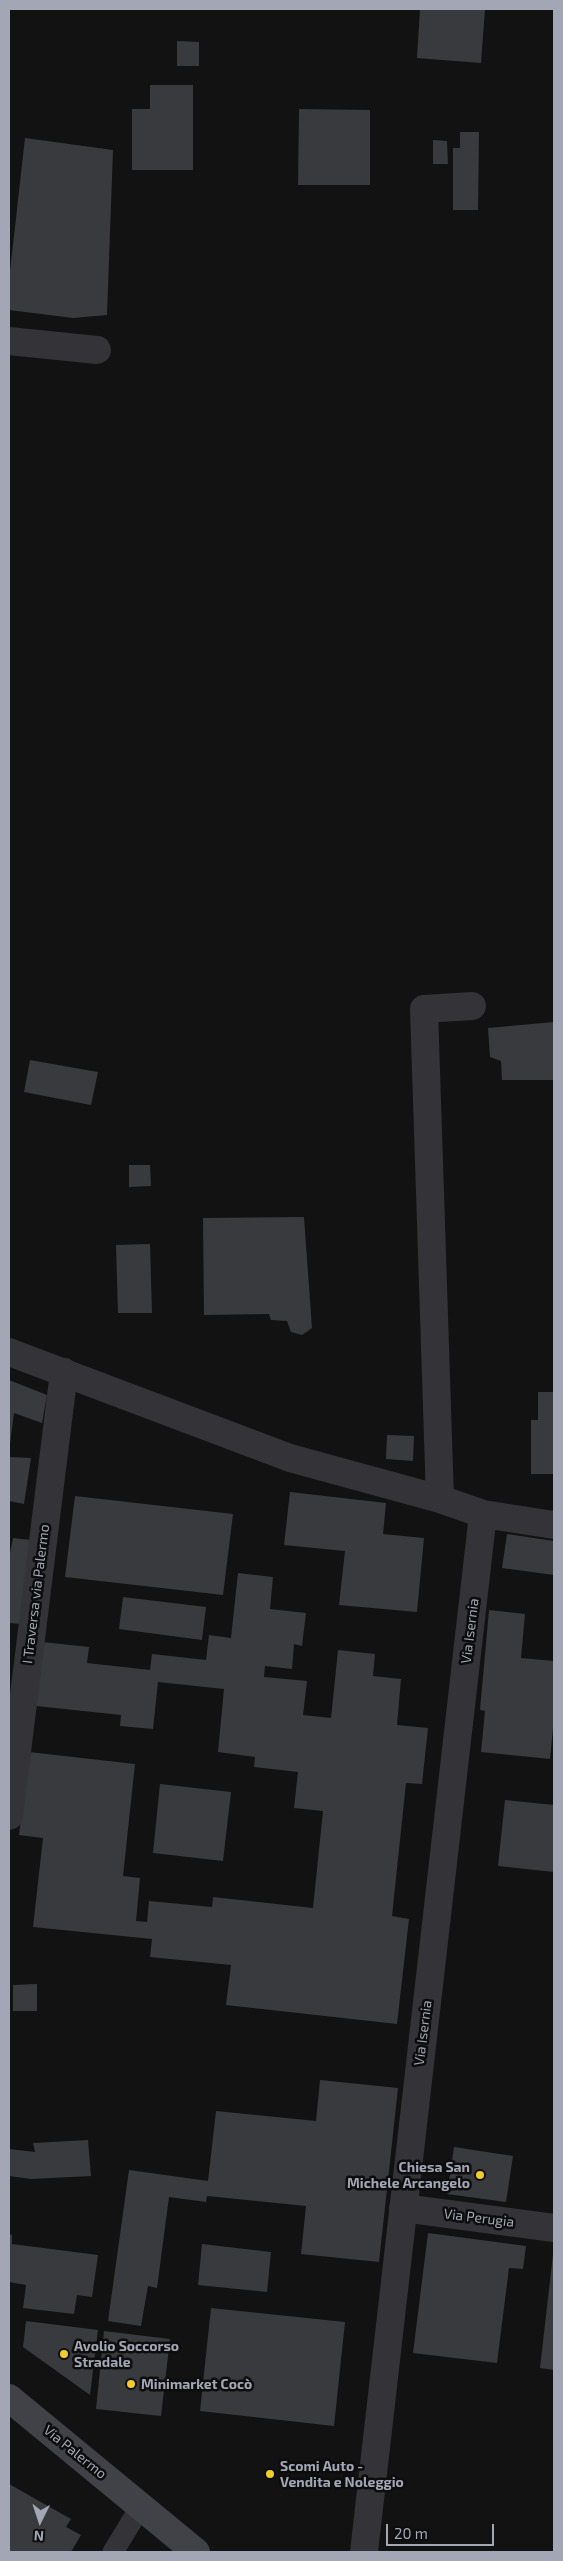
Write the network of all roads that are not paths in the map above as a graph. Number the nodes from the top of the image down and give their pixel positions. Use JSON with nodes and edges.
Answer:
{"nodes":[{"id":1,"x":9,"y":341,"type":"edge"},
{"id":2,"x":97,"y":350,"type":"dead end"},
{"id":3,"x":472,"y":1006,"type":"dead end"},
{"id":4,"x":9,"y":1352,"type":"edge"},
{"id":5,"x":64,"y":1372,"type":"junction"},
{"id":6,"x":440,"y":1499,"type":"junction"},
{"id":7,"x":483,"y":1514,"type":"junction"},
{"id":8,"x":554,"y":1525,"type":"edge"},
{"id":9,"x":9,"y":1816,"type":"edge"},
{"id":10,"x":403,"y":2208,"type":"junction"},
{"id":11,"x":554,"y":2228,"type":"edge"},
{"id":12,"x":9,"y":2398,"type":"edge"},
{"id":13,"x":141,"y":2506,"type":"junction"},
{"id":14,"x":114,"y":2552,"type":"edge"},
{"id":15,"x":196,"y":2552,"type":"edge"},
{"id":16,"x":364,"y":2552,"type":"edge"}],
"edges":[{"from":1,"to":2,"type":"street"},
{"from":3,"to":6,"type":"street"},
{"from":4,"to":5,"type":"street"},
{"from":5,"to":6,"type":"street"},
{"from":5,"to":9,"type":"street","name":"I Traversa via Palermo"},
{"from":6,"to":7,"type":"street"},
{"from":7,"to":8,"type":"street"},
{"from":7,"to":10,"type":"street","name":"Via Isernia"},
{"from":10,"to":11,"type":"street","name":"Via Perugia"},
{"from":10,"to":16,"type":"street","name":"Via Isernia"},
{"from":12,"to":13,"type":"main road","name":"Via Palermo"},
{"from":13,"to":14,"type":"lane"},
{"from":13,"to":15,"type":"main road","name":"Via Palermo"}]}
